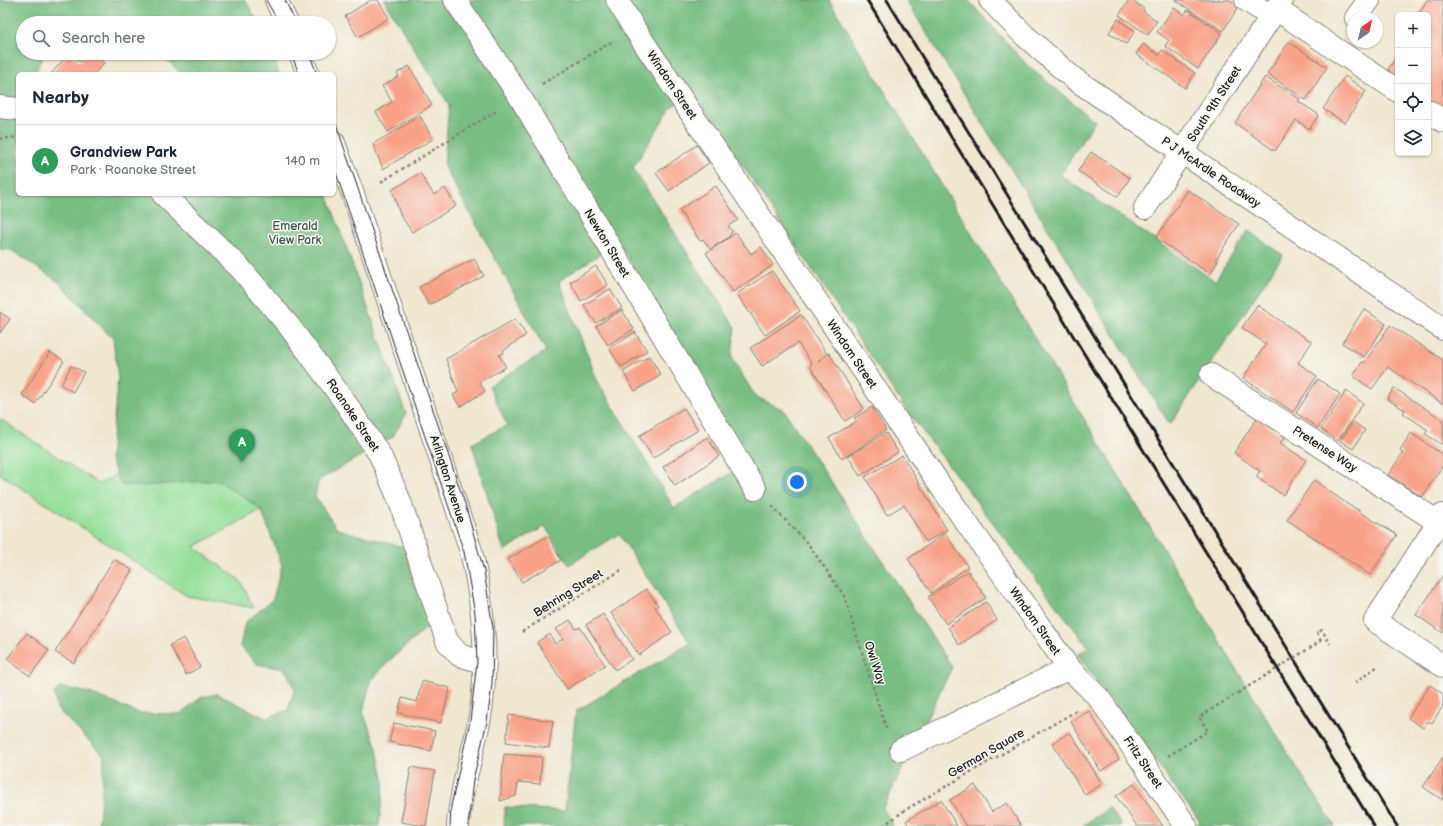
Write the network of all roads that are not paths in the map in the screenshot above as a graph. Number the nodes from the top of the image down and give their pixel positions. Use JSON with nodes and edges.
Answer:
{"nodes":[{"id":1,"x":276,"y":0,"type":"edge"},
{"id":2,"x":455,"y":0,"type":"edge"},
{"id":3,"x":617,"y":0,"type":"edge"},
{"id":4,"x":990,"y":0,"type":"edge"},
{"id":5,"x":1246,"y":0,"type":"edge"},
{"id":6,"x":1368,"y":0,"type":"edge"},
{"id":7,"x":1276,"y":8,"type":"edge"},
{"id":8,"x":1360,"y":12,"type":"edge"},
{"id":9,"x":284,"y":16,"type":"edge"},
{"id":10,"x":303,"y":60,"type":"edge"},
{"id":11,"x":307,"y":72,"type":"edge"},
{"id":12,"x":1395,"y":89,"type":"edge"},
{"id":13,"x":0,"y":106,"type":"edge"},
{"id":14,"x":16,"y":109,"type":"edge"},
{"id":15,"x":1431,"y":113,"type":"edge"},
{"id":16,"x":1443,"y":122,"type":"edge"},
{"id":17,"x":336,"y":148,"type":"edge"},
{"id":18,"x":1182,"y":154,"type":"junction"},
{"id":19,"x":165,"y":196,"type":"edge"},
{"id":20,"x":1145,"y":208,"type":"dead end"},
{"id":21,"x":1443,"y":329,"type":"edge"},
{"id":22,"x":1211,"y":375,"type":"dead end"},
{"id":23,"x":755,"y":488,"type":"road end"},
{"id":24,"x":1441,"y":519,"type":"edge"},
{"id":25,"x":485,"y":663,"type":"junction"},
{"id":26,"x":1443,"y":666,"type":"edge"},
{"id":27,"x":1069,"y":668,"type":"junction"},
{"id":28,"x":1099,"y":698,"type":"joint"},
{"id":29,"x":895,"y":743,"type":"road end"},
{"id":30,"x":458,"y":826,"type":"edge"},
{"id":31,"x":1186,"y":826,"type":"edge"}],
"edges":[{"from":1,"to":9,"type":"street"},
{"from":2,"to":23,"type":"street","name":"Newton Street"},
{"from":3,"to":27,"type":"street","name":"Windom Street"},
{"from":4,"to":18,"type":"street","name":"P J McArdle Roadway"},
{"from":5,"to":7,"type":"street"},
{"from":6,"to":8,"type":"street"},
{"from":7,"to":12,"type":"street"},
{"from":7,"to":18,"type":"street","name":"South 9th Street"},
{"from":10,"to":11,"type":"street"},
{"from":13,"to":14,"type":"street"},
{"from":15,"to":16,"type":"street"},
{"from":17,"to":25,"type":"street","name":"Arlington Avenue"},
{"from":18,"to":20,"type":"street","name":"South 9th Street"},
{"from":18,"to":21,"type":"street","name":"P J McArdle Roadway"},
{"from":19,"to":25,"type":"street","name":"Roanoke Street"},
{"from":22,"to":24,"type":"street","name":"Pretense Way"},
{"from":24,"to":26,"type":"street"},
{"from":25,"to":30,"type":"street","name":"Arlington Avenue"},
{"from":27,"to":28,"type":"street","name":"Windom Street"},
{"from":27,"to":29,"type":"street"},
{"from":28,"to":31,"type":"street","name":"Fritz Street"}]}
